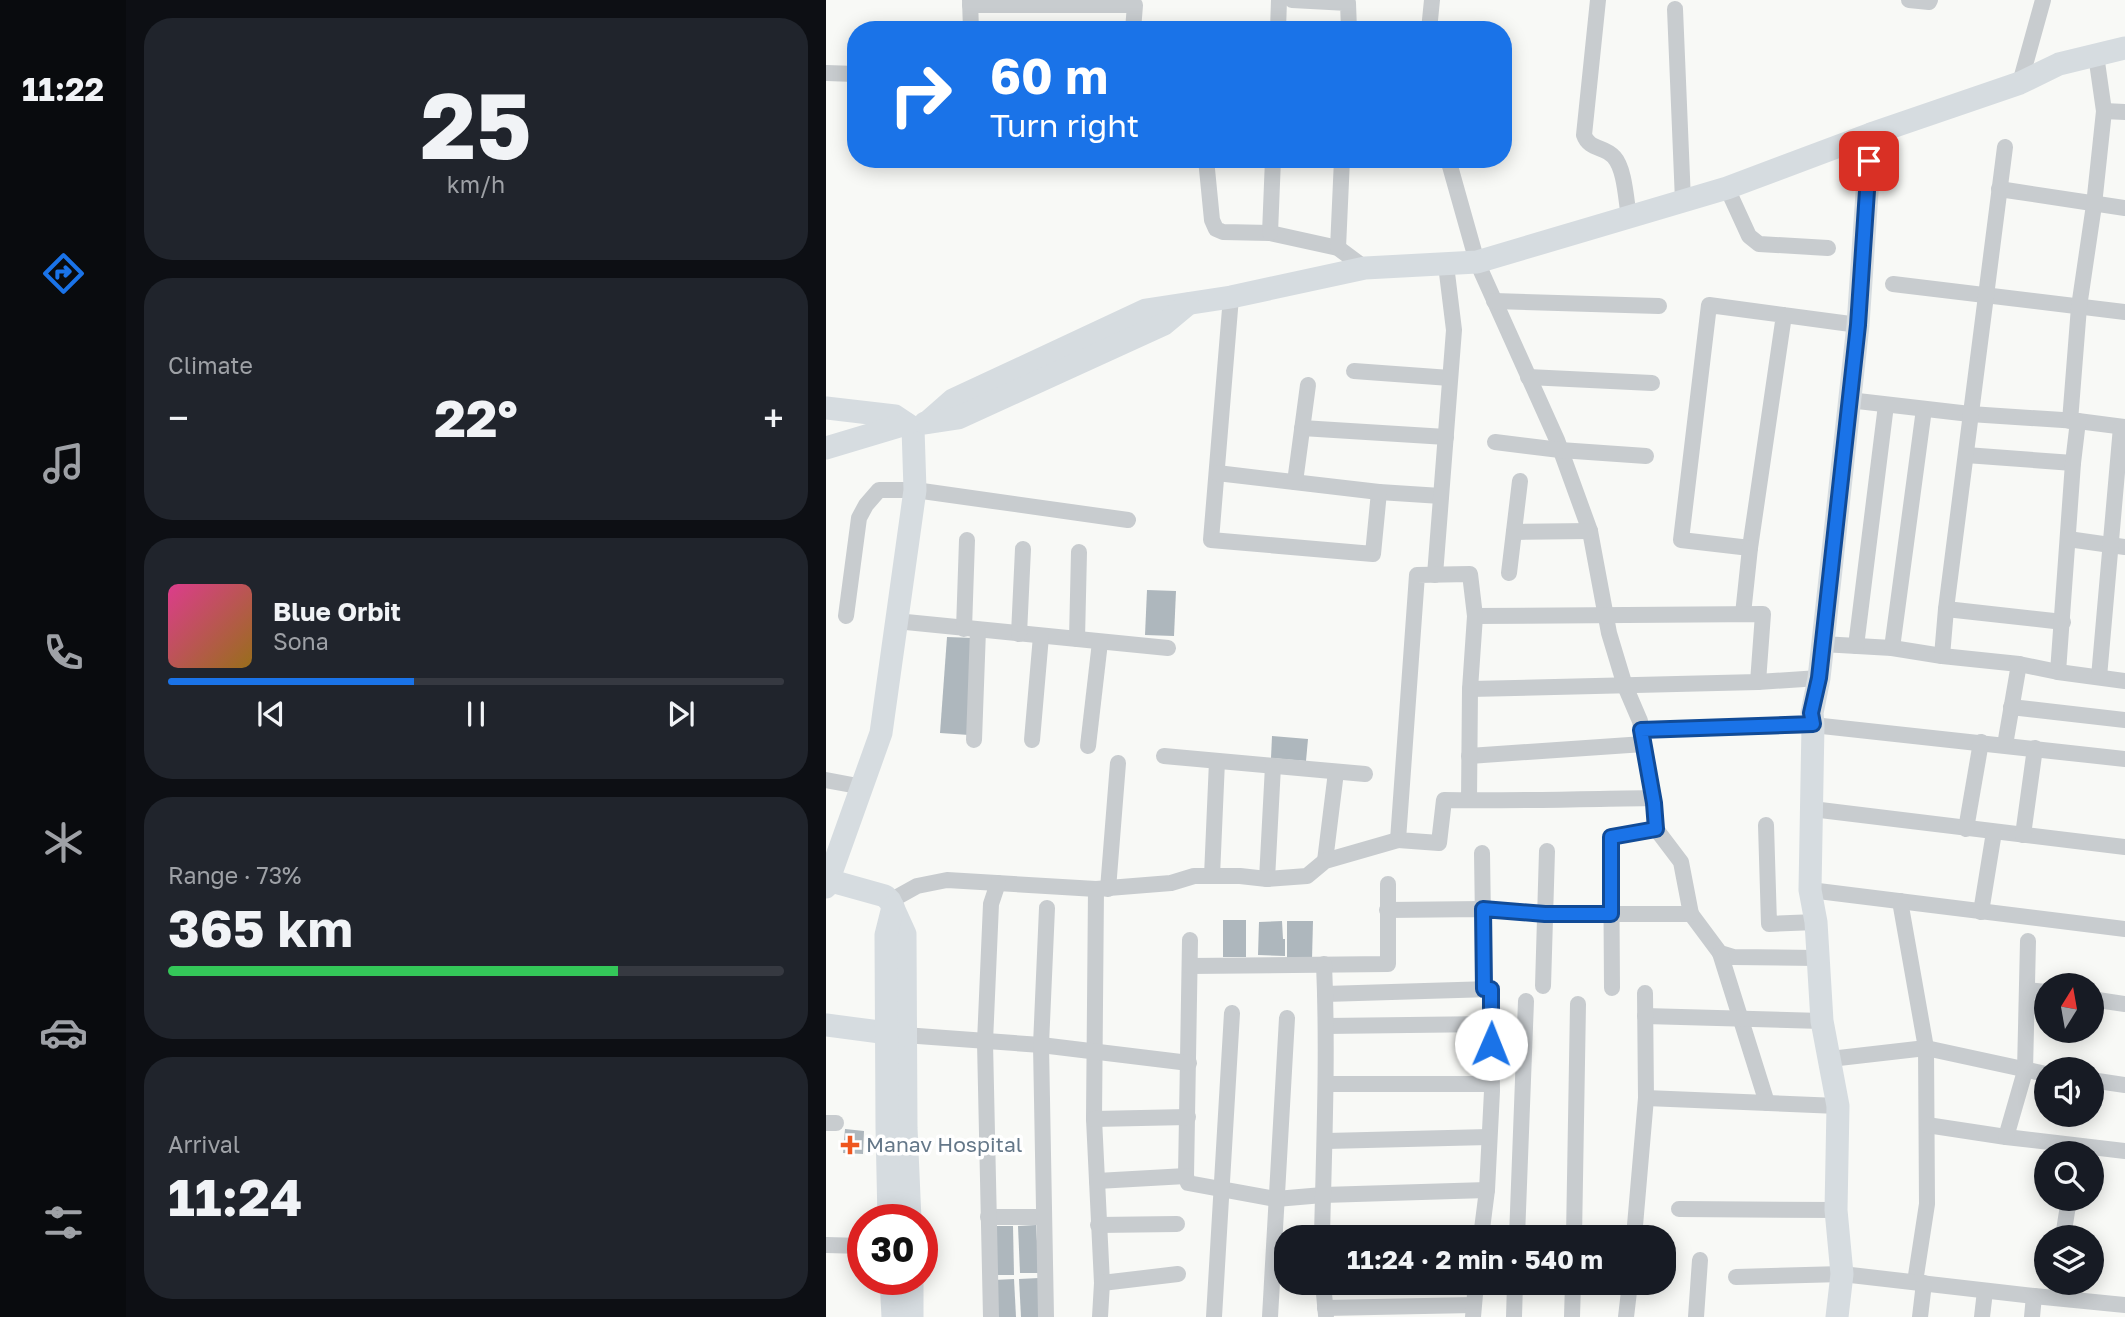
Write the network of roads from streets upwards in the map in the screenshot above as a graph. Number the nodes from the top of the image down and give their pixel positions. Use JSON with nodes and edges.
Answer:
{"nodes":[{"id":1,"x":1279,"y":0,"type":"edge"},
{"id":2,"x":1292,"y":0,"type":"edge"},
{"id":3,"x":1432,"y":0,"type":"edge"},
{"id":4,"x":1598,"y":0,"type":"edge"},
{"id":5,"x":1909,"y":0,"type":"edge"},
{"id":6,"x":1930,"y":0,"type":"edge"},
{"id":7,"x":2043,"y":0,"type":"edge"},
{"id":8,"x":970,"y":2,"type":"edge"},
{"id":9,"x":1135,"y":2,"type":"edge"},
{"id":10,"x":1675,"y":9,"type":"dead end"},
{"id":11,"x":971,"y":21,"type":"edge"},
{"id":12,"x":1134,"y":21,"type":"edge"},
{"id":13,"x":1278,"y":21,"type":"edge"},
{"id":14,"x":1349,"y":21,"type":"edge"},
{"id":15,"x":1430,"y":21,"type":"edge"},
{"id":16,"x":2125,"y":48,"type":"edge"},
{"id":17,"x":2096,"y":55,"type":"junction"},
{"id":18,"x":826,"y":73,"type":"edge"},
{"id":19,"x":847,"y":74,"type":"edge"},
{"id":20,"x":2021,"y":83,"type":"junction"},
{"id":21,"x":2104,"y":111,"type":"junction"},
{"id":22,"x":2125,"y":112,"type":"edge"},
{"id":23,"x":1871,"y":134,"type":"junction"},
{"id":24,"x":2005,"y":147,"type":"dead end"},
{"id":25,"x":1207,"y":168,"type":"edge"},
{"id":26,"x":1273,"y":168,"type":"edge"},
{"id":27,"x":1342,"y":168,"type":"edge"},
{"id":28,"x":1451,"y":168,"type":"edge"},
{"id":29,"x":1727,"y":188,"type":"junction"},
{"id":30,"x":1999,"y":189,"type":"junction"},
{"id":31,"x":1684,"y":201,"type":"junction"},
{"id":32,"x":2094,"y":205,"type":"junction"},
{"id":33,"x":2125,"y":208,"type":"edge"},
{"id":34,"x":1629,"y":217,"type":"junction"},
{"id":35,"x":1270,"y":233,"type":"junction"},
{"id":36,"x":1338,"y":248,"type":"junction"},
{"id":37,"x":1828,"y":248,"type":"dead end"},
{"id":38,"x":1477,"y":262,"type":"junction"},
{"id":39,"x":1446,"y":265,"type":"junction"},
{"id":40,"x":1365,"y":268,"type":"junction"},
{"id":41,"x":1892,"y":284,"type":"dead end"},
{"id":42,"x":1985,"y":295,"type":"junction"},
{"id":43,"x":1231,"y":297,"type":"junction"},
{"id":44,"x":1494,"y":301,"type":"junction"},
{"id":45,"x":1660,"y":306,"type":"dead end"},
{"id":46,"x":2079,"y":307,"type":"junction"},
{"id":47,"x":2125,"y":312,"type":"edge"},
{"id":48,"x":1784,"y":315,"type":"junction"},
{"id":49,"x":1858,"y":325,"type":"junction"},
{"id":50,"x":1353,"y":371,"type":"dead end"},
{"id":51,"x":1528,"y":377,"type":"junction"},
{"id":52,"x":1450,"y":378,"type":"junction"},
{"id":53,"x":1652,"y":383,"type":"dead end"},
{"id":54,"x":1308,"y":385,"type":"dead end"},
{"id":55,"x":1849,"y":400,"type":"junction"},
{"id":56,"x":1886,"y":405,"type":"junction"},
{"id":57,"x":826,"y":408,"type":"edge"},
{"id":58,"x":1924,"y":409,"type":"junction"},
{"id":59,"x":1970,"y":414,"type":"junction"},
{"id":60,"x":2074,"y":421,"type":"junction"},
{"id":61,"x":916,"y":425,"type":"junction"},
{"id":62,"x":2123,"y":427,"type":"edge"},
{"id":63,"x":1302,"y":428,"type":"junction"},
{"id":64,"x":1446,"y":437,"type":"junction"},
{"id":65,"x":1494,"y":442,"type":"dead end"},
{"id":66,"x":826,"y":448,"type":"edge"},
{"id":67,"x":1560,"y":450,"type":"junction"},
{"id":68,"x":1966,"y":455,"type":"junction"},
{"id":69,"x":1646,"y":456,"type":"dead end"},
{"id":70,"x":2073,"y":463,"type":"junction"},
{"id":71,"x":1217,"y":473,"type":"junction"},
{"id":72,"x":1520,"y":481,"type":"dead end"},
{"id":73,"x":1295,"y":482,"type":"junction"},
{"id":74,"x":915,"y":490,"type":"junction"},
{"id":75,"x":1379,"y":492,"type":"junction"},
{"id":76,"x":1441,"y":496,"type":"junction"},
{"id":77,"x":1128,"y":520,"type":"dead end"},
{"id":78,"x":1590,"y":531,"type":"junction"},
{"id":79,"x":1514,"y":532,"type":"junction"},
{"id":80,"x":2068,"y":539,"type":"junction"},
{"id":81,"x":967,"y":540,"type":"dead end"},
{"id":82,"x":2118,"y":546,"type":"edge"},
{"id":83,"x":1751,"y":548,"type":"junction"},
{"id":84,"x":1023,"y":549,"type":"dead end"},
{"id":85,"x":1079,"y":552,"type":"dead end"},
{"id":86,"x":1509,"y":573,"type":"dead end"},
{"id":87,"x":1435,"y":575,"type":"junction"},
{"id":88,"x":1946,"y":609,"type":"junction"},
{"id":89,"x":1743,"y":614,"type":"junction"},
{"id":90,"x":1606,"y":615,"type":"junction"},
{"id":91,"x":846,"y":616,"type":"dead end"},
{"id":92,"x":1475,"y":616,"type":"junction"},
{"id":93,"x":896,"y":621,"type":"junction"},
{"id":94,"x":2063,"y":622,"type":"junction"},
{"id":95,"x":971,"y":629,"type":"junction"},
{"id":96,"x":1019,"y":634,"type":"junction"},
{"id":97,"x":1041,"y":636,"type":"junction"},
{"id":98,"x":1077,"y":639,"type":"junction"},
{"id":99,"x":1100,"y":642,"type":"junction"},
{"id":100,"x":1822,"y":644,"type":"junction"},
{"id":101,"x":1857,"y":646,"type":"junction"},
{"id":102,"x":1168,"y":648,"type":"dead end"},
{"id":103,"x":1892,"y":648,"type":"junction"},
{"id":104,"x":1942,"y":656,"type":"junction"},
{"id":105,"x":2019,"y":664,"type":"junction"},
{"id":106,"x":2058,"y":672,"type":"junction"},
{"id":107,"x":2099,"y":677,"type":"junction"},
{"id":108,"x":1819,"y":678,"type":"junction"},
{"id":109,"x":2125,"y":681,"type":"edge"},
{"id":110,"x":1758,"y":682,"type":"junction"},
{"id":111,"x":1625,"y":686,"type":"junction"},
{"id":112,"x":1470,"y":689,"type":"junction"},
{"id":113,"x":2011,"y":707,"type":"junction"},
{"id":114,"x":2125,"y":720,"type":"edge"},
{"id":115,"x":1813,"y":724,"type":"junction"},
{"id":116,"x":1642,"y":737,"type":"junction"},
{"id":117,"x":974,"y":740,"type":"dead end"},
{"id":118,"x":1032,"y":740,"type":"dead end"},
{"id":119,"x":1981,"y":743,"type":"junction"},
{"id":120,"x":2005,"y":745,"type":"junction"},
{"id":121,"x":1088,"y":746,"type":"dead end"},
{"id":122,"x":2035,"y":748,"type":"junction"},
{"id":123,"x":1164,"y":756,"type":"dead end"},
{"id":124,"x":1469,"y":757,"type":"junction"},
{"id":125,"x":2125,"y":759,"type":"edge"},
{"id":126,"x":1217,"y":761,"type":"junction"},
{"id":127,"x":1118,"y":763,"type":"dead end"},
{"id":128,"x":1273,"y":766,"type":"junction"},
{"id":129,"x":1336,"y":772,"type":"junction"},
{"id":130,"x":1365,"y":774,"type":"dead end"},
{"id":131,"x":826,"y":780,"type":"edge"},
{"id":132,"x":863,"y":787,"type":"junction"},
{"id":133,"x":1653,"y":798,"type":"junction"},
{"id":134,"x":1468,"y":800,"type":"junction"},
{"id":135,"x":1812,"y":809,"type":"junction"},
{"id":136,"x":1766,"y":825,"type":"dead end"},
{"id":137,"x":1656,"y":829,"type":"junction"},
{"id":138,"x":1966,"y":829,"type":"junction"},
{"id":139,"x":1994,"y":832,"type":"junction"},
{"id":140,"x":2023,"y":835,"type":"junction"},
{"id":141,"x":1398,"y":840,"type":"junction"},
{"id":142,"x":2125,"y":847,"type":"edge"},
{"id":143,"x":1547,"y":851,"type":"dead end"},
{"id":144,"x":1482,"y":853,"type":"dead end"},
{"id":145,"x":1325,"y":862,"type":"junction"},
{"id":146,"x":1213,"y":876,"type":"junction"},
{"id":147,"x":1267,"y":879,"type":"junction"},
{"id":148,"x":827,"y":883,"type":"edge"},
{"id":149,"x":998,"y":883,"type":"junction"},
{"id":150,"x":1388,"y":884,"type":"dead end"},
{"id":151,"x":1102,"y":889,"type":"junction"},
{"id":152,"x":1810,"y":890,"type":"junction"},
{"id":153,"x":1900,"y":901,"type":"junction"},
{"id":154,"x":892,"y":904,"type":"junction"},
{"id":155,"x":1047,"y":908,"type":"dead end"},
{"id":156,"x":1483,"y":909,"type":"junction"},
{"id":157,"x":1387,"y":910,"type":"junction"},
{"id":158,"x":1982,"y":912,"type":"junction"},
{"id":159,"x":1545,"y":914,"type":"junction"},
{"id":160,"x":1611,"y":914,"type":"junction"},
{"id":161,"x":1691,"y":914,"type":"junction"},
{"id":162,"x":1816,"y":922,"type":"junction"},
{"id":163,"x":2125,"y":929,"type":"edge"},
{"id":164,"x":1190,"y":940,"type":"dead end"},
{"id":165,"x":2028,"y":941,"type":"dead end"},
{"id":166,"x":1720,"y":953,"type":"junction"},
{"id":167,"x":1817,"y":958,"type":"junction"},
{"id":168,"x":1324,"y":964,"type":"junction"},
{"id":169,"x":1190,"y":966,"type":"junction"},
{"id":170,"x":1543,"y":986,"type":"dead end"},
{"id":171,"x":1612,"y":988,"type":"dead end"},
{"id":172,"x":1484,"y":989,"type":"junction"},
{"id":173,"x":2027,"y":990,"type":"junction"},
{"id":174,"x":2034,"y":991,"type":"edge"},
{"id":175,"x":1645,"y":993,"type":"dead end"},
{"id":176,"x":1325,"y":994,"type":"junction"},
{"id":177,"x":2104,"y":1001,"type":"edge"},
{"id":178,"x":1526,"y":1002,"type":"dead end"},
{"id":179,"x":1578,"y":1004,"type":"dead end"},
{"id":180,"x":2125,"y":1004,"type":"edge"},
{"id":181,"x":1232,"y":1013,"type":"dead end"},
{"id":182,"x":1645,"y":1016,"type":"junction"},
{"id":183,"x":1287,"y":1018,"type":"dead end"},
{"id":184,"x":1741,"y":1019,"type":"junction"},
{"id":185,"x":1822,"y":1021,"type":"junction"},
{"id":186,"x":1491,"y":1024,"type":"junction"},
{"id":187,"x":826,"y":1025,"type":"edge"},
{"id":188,"x":1326,"y":1026,"type":"junction"},
{"id":189,"x":896,"y":1034,"type":"junction"},
{"id":190,"x":985,"y":1042,"type":"junction"},
{"id":191,"x":1041,"y":1045,"type":"junction"},
{"id":192,"x":1926,"y":1048,"type":"junction"},
{"id":193,"x":1093,"y":1051,"type":"junction"},
{"id":194,"x":1830,"y":1059,"type":"junction"},
{"id":195,"x":1189,"y":1063,"type":"junction"},
{"id":196,"x":2025,"y":1071,"type":"junction"},
{"id":197,"x":2034,"y":1072,"type":"edge"},
{"id":198,"x":2104,"y":1082,"type":"edge"},
{"id":199,"x":1326,"y":1084,"type":"junction"},
{"id":200,"x":1492,"y":1084,"type":"junction"},
{"id":201,"x":2125,"y":1085,"type":"edge"},
{"id":202,"x":1646,"y":1098,"type":"junction"},
{"id":203,"x":1767,"y":1103,"type":"junction"},
{"id":204,"x":1838,"y":1106,"type":"junction"},
{"id":205,"x":1188,"y":1117,"type":"junction"},
{"id":206,"x":1094,"y":1119,"type":"junction"},
{"id":207,"x":1927,"y":1125,"type":"junction"},
{"id":208,"x":1489,"y":1137,"type":"junction"},
{"id":209,"x":2006,"y":1137,"type":"junction"},
{"id":210,"x":1326,"y":1141,"type":"junction"},
{"id":211,"x":2125,"y":1151,"type":"edge"},
{"id":212,"x":1186,"y":1176,"type":"junction"},
{"id":213,"x":1097,"y":1181,"type":"junction"},
{"id":214,"x":1221,"y":1189,"type":"junction"},
{"id":215,"x":1487,"y":1190,"type":"junction"},
{"id":216,"x":1323,"y":1195,"type":"junction"},
{"id":217,"x":1276,"y":1199,"type":"junction"},
{"id":218,"x":889,"y":1204,"type":"edge"},
{"id":219,"x":909,"y":1204,"type":"edge"},
{"id":220,"x":1679,"y":1209,"type":"dead end"},
{"id":221,"x":1836,"y":1210,"type":"junction"},
{"id":222,"x":988,"y":1217,"type":"junction"},
{"id":223,"x":1043,"y":1217,"type":"junction"},
{"id":224,"x":1177,"y":1224,"type":"dead end"},
{"id":225,"x":1098,"y":1225,"type":"junction"},
{"id":226,"x":1322,"y":1225,"type":"edge"},
{"id":227,"x":1483,"y":1225,"type":"edge"},
{"id":228,"x":1517,"y":1225,"type":"edge"},
{"id":229,"x":1574,"y":1225,"type":"edge"},
{"id":230,"x":1635,"y":1225,"type":"edge"},
{"id":231,"x":826,"y":1245,"type":"edge"},
{"id":232,"x":847,"y":1246,"type":"edge"},
{"id":233,"x":1700,"y":1260,"type":"dead end"},
{"id":234,"x":1178,"y":1274,"type":"dead end"},
{"id":235,"x":1842,"y":1274,"type":"junction"},
{"id":236,"x":1736,"y":1277,"type":"dead end"},
{"id":237,"x":1102,"y":1283,"type":"junction"},
{"id":238,"x":1919,"y":1283,"type":"junction"},
{"id":239,"x":1985,"y":1291,"type":"junction"},
{"id":240,"x":892,"y":1295,"type":"edge"},
{"id":241,"x":912,"y":1295,"type":"edge"},
{"id":242,"x":1515,"y":1295,"type":"edge"},
{"id":243,"x":1573,"y":1295,"type":"edge"},
{"id":244,"x":1629,"y":1295,"type":"edge"},
{"id":245,"x":2038,"y":1295,"type":"edge"},
{"id":246,"x":2077,"y":1295,"type":"edge"},
{"id":247,"x":2034,"y":1296,"type":"junction"},
{"id":248,"x":2125,"y":1304,"type":"edge"},
{"id":249,"x":1473,"y":1311,"type":"edge"},
{"id":250,"x":1326,"y":1312,"type":"edge"},
{"id":251,"x":893,"y":1317,"type":"edge"},
{"id":252,"x":912,"y":1317,"type":"edge"},
{"id":253,"x":991,"y":1317,"type":"edge"},
{"id":254,"x":1046,"y":1317,"type":"edge"},
{"id":255,"x":1100,"y":1317,"type":"edge"},
{"id":256,"x":1213,"y":1317,"type":"edge"},
{"id":257,"x":1270,"y":1317,"type":"edge"},
{"id":258,"x":1514,"y":1317,"type":"edge"},
{"id":259,"x":1572,"y":1317,"type":"edge"},
{"id":260,"x":1626,"y":1317,"type":"edge"},
{"id":261,"x":1696,"y":1317,"type":"edge"},
{"id":262,"x":1837,"y":1317,"type":"edge"},
{"id":263,"x":1920,"y":1317,"type":"edge"},
{"id":264,"x":1982,"y":1317,"type":"edge"},
{"id":265,"x":2032,"y":1317,"type":"edge"}],
"edges":[{"from":1,"to":13,"type":"street"},
{"from":2,"to":14,"type":"street"},
{"from":3,"to":15,"type":"street"},
{"from":4,"to":34,"type":"street"},
{"from":5,"to":6,"type":"street"},
{"from":7,"to":20,"type":"street"},
{"from":8,"to":9,"type":"street"},
{"from":8,"to":11,"type":"street"},
{"from":9,"to":12,"type":"street"},
{"from":10,"to":31,"type":"street"},
{"from":16,"to":17,"type":"street"},
{"from":17,"to":20,"type":"street"},
{"from":17,"to":21,"type":"street"},
{"from":18,"to":19,"type":"street"},
{"from":20,"to":23,"type":"street"},
{"from":21,"to":22,"type":"street"},
{"from":21,"to":32,"type":"street"},
{"from":23,"to":29,"type":"street"},
{"from":23,"to":49,"type":"street"},
{"from":24,"to":30,"type":"street"},
{"from":25,"to":35,"type":"street"},
{"from":26,"to":35,"type":"street"},
{"from":27,"to":36,"type":"street"},
{"from":28,"to":38,"type":"street"},
{"from":29,"to":31,"type":"street"},
{"from":29,"to":37,"type":"street"},
{"from":30,"to":32,"type":"street"},
{"from":30,"to":42,"type":"street"},
{"from":31,"to":34,"type":"street"},
{"from":32,"to":33,"type":"street"},
{"from":32,"to":46,"type":"street"},
{"from":34,"to":38,"type":"street"},
{"from":35,"to":36,"type":"street"},
{"from":36,"to":40,"type":"street"},
{"from":38,"to":39,"type":"street"},
{"from":38,"to":44,"type":"street"},
{"from":39,"to":40,"type":"street"},
{"from":39,"to":52,"type":"street"},
{"from":40,"to":43,"type":"street"},
{"from":41,"to":42,"type":"street"},
{"from":42,"to":46,"type":"street"},
{"from":42,"to":59,"type":"street"},
{"from":43,"to":61,"type":"street"},
{"from":43,"to":71,"type":"street"},
{"from":44,"to":45,"type":"street"},
{"from":44,"to":51,"type":"street"},
{"from":46,"to":47,"type":"street"},
{"from":46,"to":60,"type":"street"},
{"from":48,"to":49,"type":"street"},
{"from":48,"to":83,"type":"street"},
{"from":48,"to":83,"type":"street"},
{"from":49,"to":55,"type":"street"},
{"from":50,"to":52,"type":"street"},
{"from":51,"to":53,"type":"street"},
{"from":51,"to":67,"type":"street"},
{"from":52,"to":64,"type":"street"},
{"from":54,"to":63,"type":"street"},
{"from":55,"to":56,"type":"street"},
{"from":55,"to":100,"type":"street"},
{"from":56,"to":58,"type":"street"},
{"from":56,"to":101,"type":"street"},
{"from":57,"to":61,"type":"street"},
{"from":58,"to":59,"type":"street"},
{"from":58,"to":103,"type":"street"},
{"from":59,"to":60,"type":"street"},
{"from":59,"to":68,"type":"street"},
{"from":60,"to":62,"type":"street"},
{"from":60,"to":70,"type":"street"},
{"from":61,"to":66,"type":"street"},
{"from":61,"to":74,"type":"street"},
{"from":62,"to":82,"type":"street"},
{"from":63,"to":64,"type":"street"},
{"from":63,"to":73,"type":"street"},
{"from":64,"to":76,"type":"street"},
{"from":65,"to":67,"type":"street"},
{"from":67,"to":69,"type":"street"},
{"from":67,"to":78,"type":"street"},
{"from":68,"to":70,"type":"street"},
{"from":68,"to":88,"type":"street"},
{"from":70,"to":80,"type":"street"},
{"from":71,"to":73,"type":"street"},
{"from":71,"to":75,"type":"street"},
{"from":72,"to":79,"type":"street"},
{"from":73,"to":75,"type":"street"},
{"from":74,"to":77,"type":"street"},
{"from":74,"to":91,"type":"street"},
{"from":74,"to":93,"type":"street"},
{"from":75,"to":76,"type":"street"},
{"from":76,"to":87,"type":"street"},
{"from":78,"to":79,"type":"street"},
{"from":78,"to":90,"type":"street"},
{"from":79,"to":86,"type":"street"},
{"from":80,"to":82,"type":"street"},
{"from":80,"to":94,"type":"street"},
{"from":81,"to":95,"type":"street"},
{"from":82,"to":107,"type":"street"},
{"from":83,"to":89,"type":"street"},
{"from":84,"to":96,"type":"street"},
{"from":85,"to":98,"type":"street"},
{"from":87,"to":92,"type":"street"},
{"from":87,"to":141,"type":"street"},
{"from":88,"to":94,"type":"street"},
{"from":88,"to":104,"type":"street"},
{"from":89,"to":90,"type":"street"},
{"from":89,"to":110,"type":"street"},
{"from":90,"to":92,"type":"street"},
{"from":90,"to":111,"type":"street"},
{"from":92,"to":112,"type":"street"},
{"from":93,"to":95,"type":"street"},
{"from":93,"to":132,"type":"street"},
{"from":94,"to":106,"type":"street"},
{"from":95,"to":96,"type":"street"},
{"from":95,"to":117,"type":"street"},
{"from":96,"to":97,"type":"street"},
{"from":97,"to":98,"type":"street"},
{"from":97,"to":118,"type":"street"},
{"from":98,"to":99,"type":"street"},
{"from":99,"to":102,"type":"street"},
{"from":99,"to":121,"type":"street"},
{"from":100,"to":101,"type":"street"},
{"from":100,"to":108,"type":"street"},
{"from":101,"to":103,"type":"street"},
{"from":103,"to":104,"type":"street"},
{"from":104,"to":105,"type":"street"},
{"from":105,"to":106,"type":"street"},
{"from":105,"to":113,"type":"street"},
{"from":106,"to":107,"type":"street"},
{"from":107,"to":109,"type":"street"},
{"from":108,"to":110,"type":"street"},
{"from":108,"to":115,"type":"street"},
{"from":110,"to":111,"type":"street"},
{"from":111,"to":112,"type":"street"},
{"from":111,"to":116,"type":"street"},
{"from":112,"to":124,"type":"street"},
{"from":113,"to":114,"type":"street"},
{"from":113,"to":120,"type":"street"},
{"from":115,"to":116,"type":"street"},
{"from":115,"to":119,"type":"street"},
{"from":115,"to":135,"type":"street"},
{"from":116,"to":124,"type":"street"},
{"from":116,"to":133,"type":"street"},
{"from":119,"to":120,"type":"street"},
{"from":119,"to":138,"type":"street"},
{"from":120,"to":122,"type":"street"},
{"from":122,"to":125,"type":"street"},
{"from":122,"to":140,"type":"street"},
{"from":123,"to":126,"type":"street"},
{"from":124,"to":134,"type":"street"},
{"from":126,"to":128,"type":"street"},
{"from":126,"to":146,"type":"street"},
{"from":127,"to":151,"type":"street"},
{"from":128,"to":129,"type":"street"},
{"from":128,"to":147,"type":"street"},
{"from":129,"to":130,"type":"street"},
{"from":129,"to":145,"type":"street"},
{"from":131,"to":132,"type":"street"},
{"from":132,"to":148,"type":"street"},
{"from":133,"to":134,"type":"street"},
{"from":133,"to":137,"type":"street"},
{"from":134,"to":141,"type":"street"},
{"from":135,"to":138,"type":"street"},
{"from":135,"to":152,"type":"street"},
{"from":136,"to":162,"type":"street"},
{"from":137,"to":160,"type":"street"},
{"from":137,"to":161,"type":"street"},
{"from":138,"to":139,"type":"street"},
{"from":139,"to":140,"type":"street"},
{"from":139,"to":158,"type":"street"},
{"from":140,"to":142,"type":"street"},
{"from":141,"to":145,"type":"street"},
{"from":143,"to":159,"type":"street"},
{"from":144,"to":156,"type":"street"},
{"from":145,"to":147,"type":"street"},
{"from":146,"to":147,"type":"street"},
{"from":146,"to":151,"type":"street"},
{"from":148,"to":154,"type":"street"},
{"from":149,"to":151,"type":"street"},
{"from":149,"to":154,"type":"street"},
{"from":149,"to":190,"type":"street"},
{"from":150,"to":157,"type":"street"},
{"from":151,"to":193,"type":"street"},
{"from":152,"to":153,"type":"street"},
{"from":152,"to":162,"type":"street"},
{"from":153,"to":158,"type":"street"},
{"from":153,"to":192,"type":"street"},
{"from":154,"to":189,"type":"street"},
{"from":155,"to":191,"type":"street"},
{"from":156,"to":157,"type":"street"},
{"from":156,"to":159,"type":"street"},
{"from":156,"to":172,"type":"street"},
{"from":157,"to":168,"type":"street"},
{"from":158,"to":163,"type":"street"},
{"from":159,"to":160,"type":"street"},
{"from":159,"to":170,"type":"street"},
{"from":160,"to":161,"type":"street"},
{"from":160,"to":171,"type":"street"},
{"from":161,"to":166,"type":"street"},
{"from":162,"to":167,"type":"street"},
{"from":164,"to":169,"type":"street"},
{"from":165,"to":173,"type":"street"},
{"from":166,"to":167,"type":"street"},
{"from":166,"to":184,"type":"street"},
{"from":167,"to":185,"type":"street"},
{"from":168,"to":169,"type":"street"},
{"from":168,"to":176,"type":"street"},
{"from":169,"to":195,"type":"street"},
{"from":172,"to":176,"type":"street"},
{"from":172,"to":186,"type":"street"},
{"from":173,"to":174,"type":"street"},
{"from":173,"to":196,"type":"street"},
{"from":175,"to":182,"type":"street"},
{"from":176,"to":188,"type":"street"},
{"from":177,"to":180,"type":"street"},
{"from":178,"to":228,"type":"street"},
{"from":179,"to":229,"type":"street"},
{"from":181,"to":214,"type":"street"},
{"from":182,"to":184,"type":"street"},
{"from":182,"to":202,"type":"street"},
{"from":183,"to":217,"type":"street"},
{"from":184,"to":185,"type":"street"},
{"from":184,"to":203,"type":"street"},
{"from":185,"to":194,"type":"street"},
{"from":186,"to":188,"type":"street"},
{"from":186,"to":200,"type":"street"},
{"from":187,"to":189,"type":"street"},
{"from":188,"to":199,"type":"street"},
{"from":189,"to":190,"type":"street"},
{"from":189,"to":218,"type":"street"},
{"from":189,"to":219,"type":"street"},
{"from":190,"to":191,"type":"street"},
{"from":190,"to":222,"type":"street"},
{"from":191,"to":193,"type":"street"},
{"from":191,"to":223,"type":"street"},
{"from":192,"to":194,"type":"street"},
{"from":192,"to":196,"type":"street"},
{"from":192,"to":207,"type":"street"},
{"from":193,"to":195,"type":"street"},
{"from":193,"to":206,"type":"street"},
{"from":194,"to":204,"type":"street"},
{"from":195,"to":205,"type":"street"},
{"from":196,"to":197,"type":"street"},
{"from":196,"to":209,"type":"street"},
{"from":198,"to":201,"type":"street"},
{"from":199,"to":200,"type":"street"},
{"from":199,"to":210,"type":"street"},
{"from":200,"to":208,"type":"street"},
{"from":202,"to":203,"type":"street"},
{"from":202,"to":230,"type":"street"},
{"from":203,"to":204,"type":"street"},
{"from":204,"to":221,"type":"street"},
{"from":205,"to":206,"type":"street"},
{"from":205,"to":212,"type":"street"},
{"from":206,"to":213,"type":"street"},
{"from":207,"to":209,"type":"street"},
{"from":207,"to":238,"type":"street"},
{"from":208,"to":210,"type":"street"},
{"from":208,"to":215,"type":"street"},
{"from":209,"to":211,"type":"street"},
{"from":210,"to":216,"type":"street"},
{"from":212,"to":213,"type":"street"},
{"from":212,"to":214,"type":"street"},
{"from":213,"to":225,"type":"street"},
{"from":214,"to":217,"type":"street"},
{"from":214,"to":256,"type":"street"},
{"from":215,"to":216,"type":"street"},
{"from":215,"to":227,"type":"street"},
{"from":216,"to":217,"type":"street"},
{"from":216,"to":226,"type":"street"},
{"from":217,"to":257,"type":"street"},
{"from":220,"to":221,"type":"street"},
{"from":221,"to":235,"type":"street"},
{"from":222,"to":223,"type":"street"},
{"from":222,"to":253,"type":"street"},
{"from":223,"to":254,"type":"street"},
{"from":224,"to":225,"type":"street"},
{"from":225,"to":237,"type":"street"},
{"from":231,"to":232,"type":"street"},
{"from":233,"to":261,"type":"street"},
{"from":234,"to":237,"type":"street"},
{"from":235,"to":236,"type":"street"},
{"from":235,"to":238,"type":"street"},
{"from":235,"to":262,"type":"street"},
{"from":237,"to":255,"type":"street"},
{"from":238,"to":239,"type":"street"},
{"from":238,"to":263,"type":"street"},
{"from":239,"to":247,"type":"street"},
{"from":239,"to":264,"type":"street"},
{"from":240,"to":251,"type":"street"},
{"from":241,"to":252,"type":"street"},
{"from":242,"to":258,"type":"street"},
{"from":243,"to":259,"type":"street"},
{"from":244,"to":260,"type":"street"},
{"from":245,"to":247,"type":"street"},
{"from":246,"to":248,"type":"street"},
{"from":247,"to":265,"type":"street"},
{"from":249,"to":250,"type":"street"}]}
